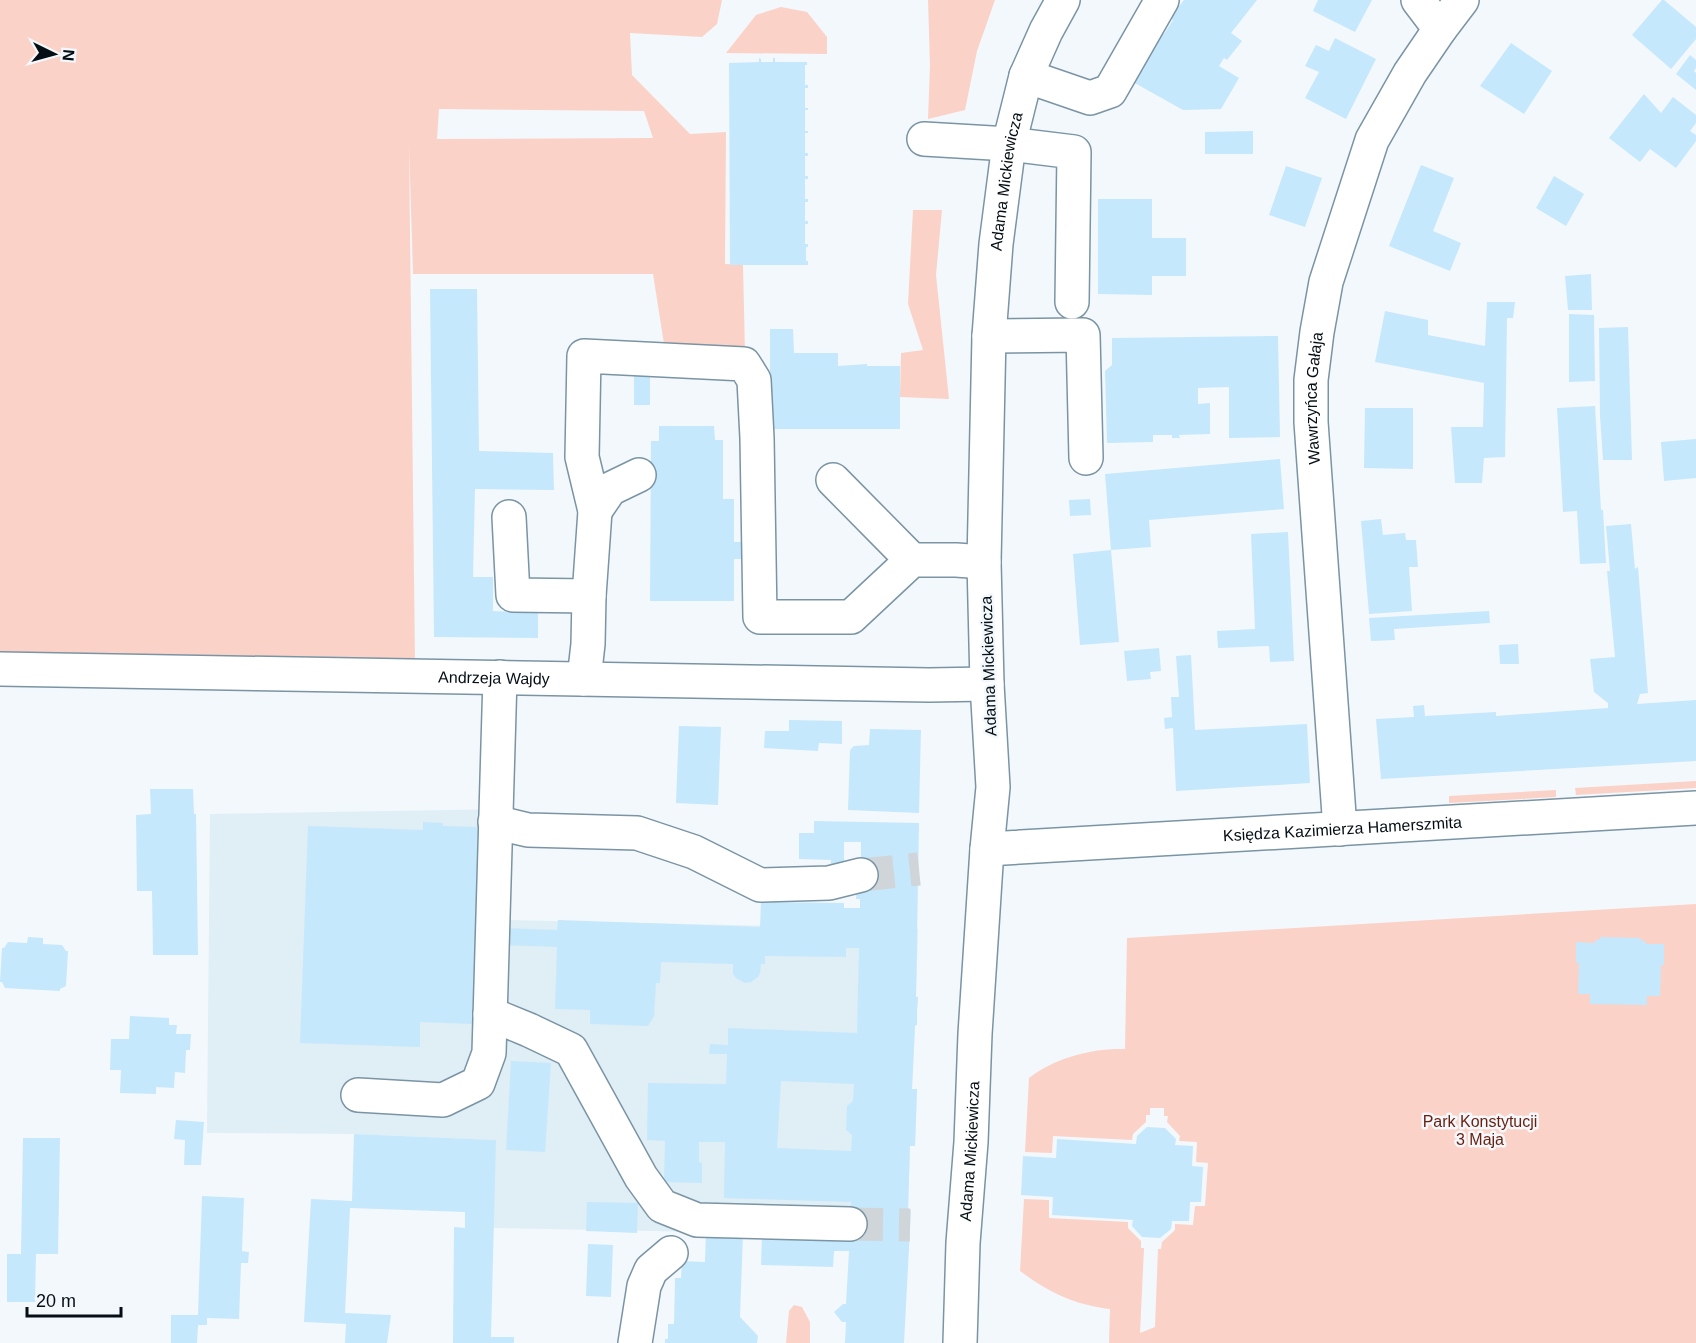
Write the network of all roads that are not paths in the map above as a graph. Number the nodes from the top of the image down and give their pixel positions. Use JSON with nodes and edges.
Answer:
{"nodes":[{"id":1,"x":1063,"y":0,"type":"edge"},
{"id":2,"x":1162,"y":0,"type":"edge"},
{"id":3,"x":1419,"y":0,"type":"edge"},
{"id":4,"x":1462,"y":0,"type":"edge"},
{"id":5,"x":1440,"y":29,"type":"junction"},
{"id":6,"x":1026,"y":76,"type":"junction"},
{"id":7,"x":924,"y":139,"type":"dead end"},
{"id":8,"x":1009,"y":144,"type":"junction"},
{"id":9,"x":1072,"y":303,"type":"dead end"},
{"id":10,"x":989,"y":336,"type":"junction"},
{"id":11,"x":1086,"y":458,"type":"dead end"},
{"id":12,"x":639,"y":475,"type":"dead end"},
{"id":13,"x":833,"y":480,"type":"dead end"},
{"id":14,"x":595,"y":511,"type":"junction"},
{"id":15,"x":509,"y":517,"type":"dead end"},
{"id":16,"x":912,"y":560,"type":"junction"},
{"id":17,"x":984,"y":562,"type":"junction"},
{"id":18,"x":589,"y":596,"type":"junction"},
{"id":19,"x":0,"y":669,"type":"edge"},
{"id":20,"x":500,"y":678,"type":"junction"},
{"id":21,"x":584,"y":679,"type":"junction"},
{"id":22,"x":987,"y":684,"type":"junction"},
{"id":23,"x":1696,"y":808,"type":"edge"},
{"id":24,"x":495,"y":822,"type":"junction"},
{"id":25,"x":1340,"y":829,"type":"junction"},
{"id":26,"x":987,"y":849,"type":"junction"},
{"id":27,"x":861,"y":875,"type":"tunnel mouth"},
{"id":28,"x":490,"y":1014,"type":"junction"},
{"id":29,"x":358,"y":1095,"type":"dead end"},
{"id":30,"x":850,"y":1224,"type":"tunnel mouth"},
{"id":31,"x":671,"y":1253,"type":"dead end"},
{"id":32,"x":635,"y":1343,"type":"edge"},
{"id":33,"x":960,"y":1343,"type":"edge"}],
"edges":[{"from":1,"to":6,"type":"street","name":"Adama Mickiewicza"},
{"from":2,"to":6,"type":"street"},
{"from":3,"to":5,"type":"street"},
{"from":4,"to":5,"type":"street","name":"Wawrzyńca Gałaja"},
{"from":5,"to":25,"type":"street","name":"Wawrzyńca Gałaja"},
{"from":6,"to":8,"type":"street","name":"Adama Mickiewicza"},
{"from":7,"to":8,"type":"street"},
{"from":8,"to":9,"type":"street"},
{"from":8,"to":10,"type":"street","name":"Adama Mickiewicza"},
{"from":10,"to":11,"type":"street"},
{"from":10,"to":17,"type":"street","name":"Adama Mickiewicza"},
{"from":12,"to":14,"type":"street"},
{"from":13,"to":16,"type":"street"},
{"from":14,"to":16,"type":"street"},
{"from":14,"to":18,"type":"street"},
{"from":15,"to":18,"type":"street"},
{"from":16,"to":17,"type":"street"},
{"from":17,"to":22,"type":"street","name":"Adama Mickiewicza"},
{"from":18,"to":21,"type":"street"},
{"from":19,"to":20,"type":"street","name":"Andrzeja Wajdy"},
{"from":20,"to":21,"type":"street","name":"Andrzeja Wajdy"},
{"from":20,"to":24,"type":"street"},
{"from":21,"to":22,"type":"street","name":"Andrzeja Wajdy"},
{"from":22,"to":26,"type":"street","name":"Adama Mickiewicza"},
{"from":23,"to":25,"type":"street","name":"Księdza Kazimierza Hamerszmita"},
{"from":24,"to":27,"type":"street"},
{"from":24,"to":28,"type":"street"},
{"from":25,"to":26,"type":"street","name":"Księdza Kazimierza Hamerszmita"},
{"from":26,"to":33,"type":"street","name":"Adama Mickiewicza"},
{"from":28,"to":29,"type":"street"},
{"from":28,"to":30,"type":"street"},
{"from":31,"to":32,"type":"street"}]}
